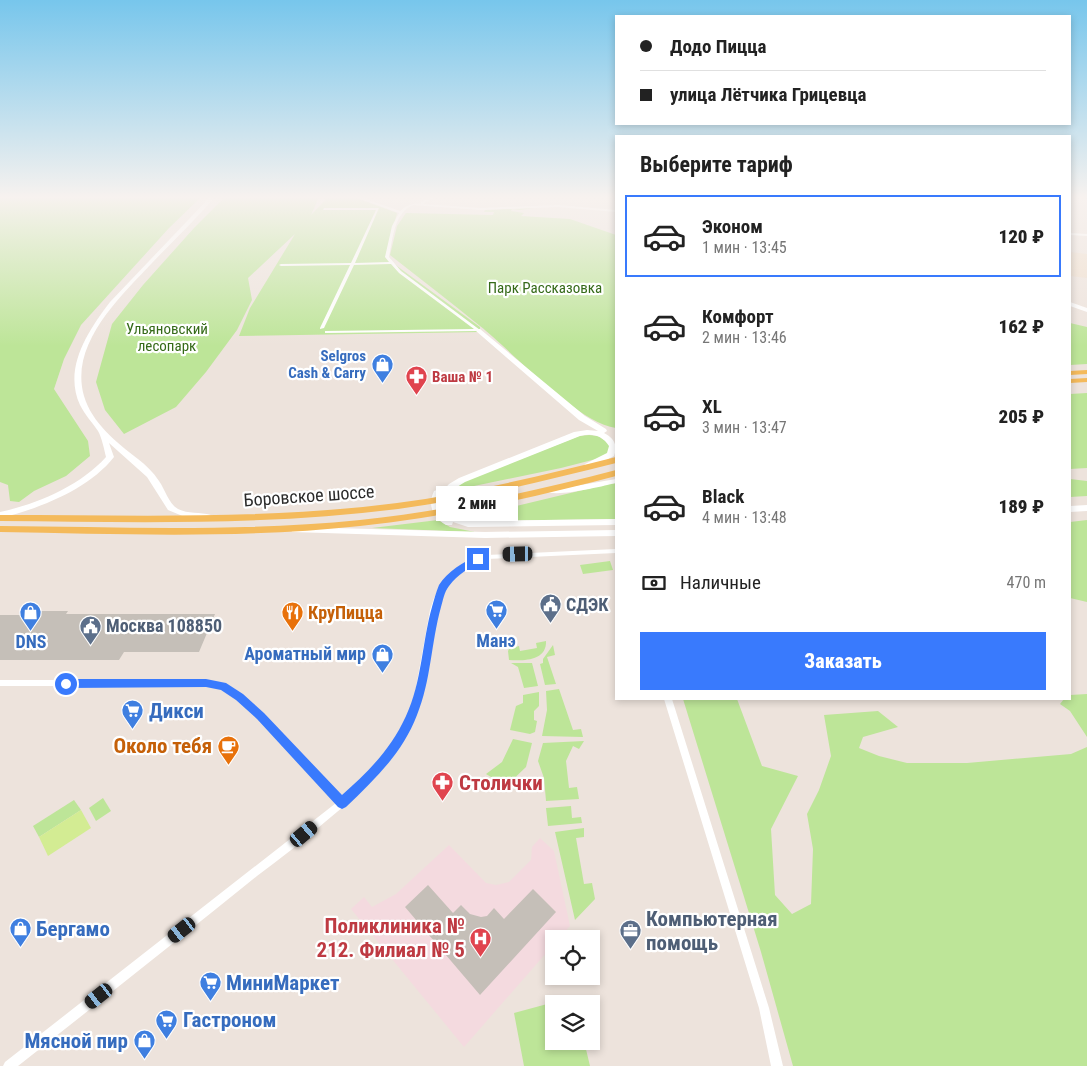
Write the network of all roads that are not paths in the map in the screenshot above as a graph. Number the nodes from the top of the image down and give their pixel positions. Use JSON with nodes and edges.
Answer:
{"nodes":[{"id":1,"x":166,"y":247,"type":"edge"},
{"id":2,"x":359,"y":247,"type":"edge"},
{"id":3,"x":390,"y":247,"type":"edge"},
{"id":4,"x":390,"y":263,"type":"junction"},
{"id":5,"x":351,"y":264,"type":"junction"},
{"id":6,"x":282,"y":265,"type":"dead end"},
{"id":7,"x":1071,"y":304,"type":"edge"},
{"id":8,"x":1087,"y":310,"type":"edge"},
{"id":9,"x":322,"y":328,"type":"dead end"},
{"id":10,"x":478,"y":330,"type":"junction"},
{"id":11,"x":328,"y":332,"type":"dead end"},
{"id":12,"x":1087,"y":372,"type":"edge"},
{"id":13,"x":1071,"y":373,"type":"edge"},
{"id":14,"x":1087,"y":380,"type":"edge"},
{"id":15,"x":1071,"y":381,"type":"edge"},
{"id":16,"x":582,"y":418,"type":"junction"},
{"id":17,"x":102,"y":430,"type":"junction"},
{"id":18,"x":579,"y":430,"type":"junction"},
{"id":19,"x":603,"y":431,"type":"junction"},
{"id":20,"x":615,"y":435,"type":"edge"},
{"id":21,"x":506,"y":460,"type":"junction"},
{"id":22,"x":615,"y":460,"type":"edge"},
{"id":23,"x":582,"y":469,"type":"junction"},
{"id":24,"x":615,"y":473,"type":"edge"},
{"id":25,"x":615,"y":481,"type":"edge"},
{"id":26,"x":550,"y":492,"type":"junction"},
{"id":27,"x":1087,"y":508,"type":"edge"},
{"id":28,"x":1071,"y":510,"type":"edge"},
{"id":29,"x":0,"y":517,"type":"edge"},
{"id":30,"x":213,"y":518,"type":"junction"},
{"id":31,"x":615,"y":523,"type":"edge"},
{"id":32,"x":0,"y":529,"type":"edge"},
{"id":33,"x":274,"y":529,"type":"junction"},
{"id":34,"x":615,"y":533,"type":"edge"},
{"id":35,"x":615,"y":551,"type":"edge"},
{"id":36,"x":0,"y":683,"type":"edge"},
{"id":37,"x":668,"y":700,"type":"edge"},
{"id":38,"x":342,"y":803,"type":"junction"},
{"id":39,"x":9,"y":1066,"type":"edge"},
{"id":40,"x":777,"y":1066,"type":"edge"}],
"edges":[{"from":1,"to":17,"type":"street"},
{"from":2,"to":5,"type":"street"},
{"from":3,"to":4,"type":"street"},
{"from":4,"to":5,"type":"street"},
{"from":4,"to":10,"type":"street"},
{"from":5,"to":6,"type":"street"},
{"from":5,"to":9,"type":"street"},
{"from":7,"to":8,"type":"street"},
{"from":10,"to":11,"type":"street"},
{"from":10,"to":16,"type":"street"},
{"from":12,"to":13,"type":"main road"},
{"from":14,"to":15,"type":"main road"},
{"from":16,"to":18,"type":"street"},
{"from":16,"to":19,"type":"street"},
{"from":17,"to":29,"type":"street"},
{"from":17,"to":30,"type":"street"},
{"from":18,"to":19,"type":"street"},
{"from":18,"to":21,"type":"street"},
{"from":19,"to":20,"type":"street"},
{"from":21,"to":23,"type":"street"},
{"from":21,"to":31,"type":"street"},
{"from":22,"to":23,"type":"main road","name":"Боровское шоссе"},
{"from":23,"to":30,"type":"main road","name":"Боровское шоссе"},
{"from":24,"to":26,"type":"main road","name":"Боровское шоссе"},
{"from":25,"to":26,"type":"street"},
{"from":26,"to":33,"type":"main road","name":"Боровское шоссе"},
{"from":27,"to":28,"type":"street"},
{"from":29,"to":30,"type":"main road","name":"Боровское шоссе"},
{"from":32,"to":33,"type":"main road","name":"Боровское шоссе"},
{"from":33,"to":34,"type":"street"},
{"from":35,"to":38,"type":"street"},
{"from":36,"to":38,"type":"street"},
{"from":37,"to":40,"type":"street"},
{"from":38,"to":39,"type":"street"}]}
